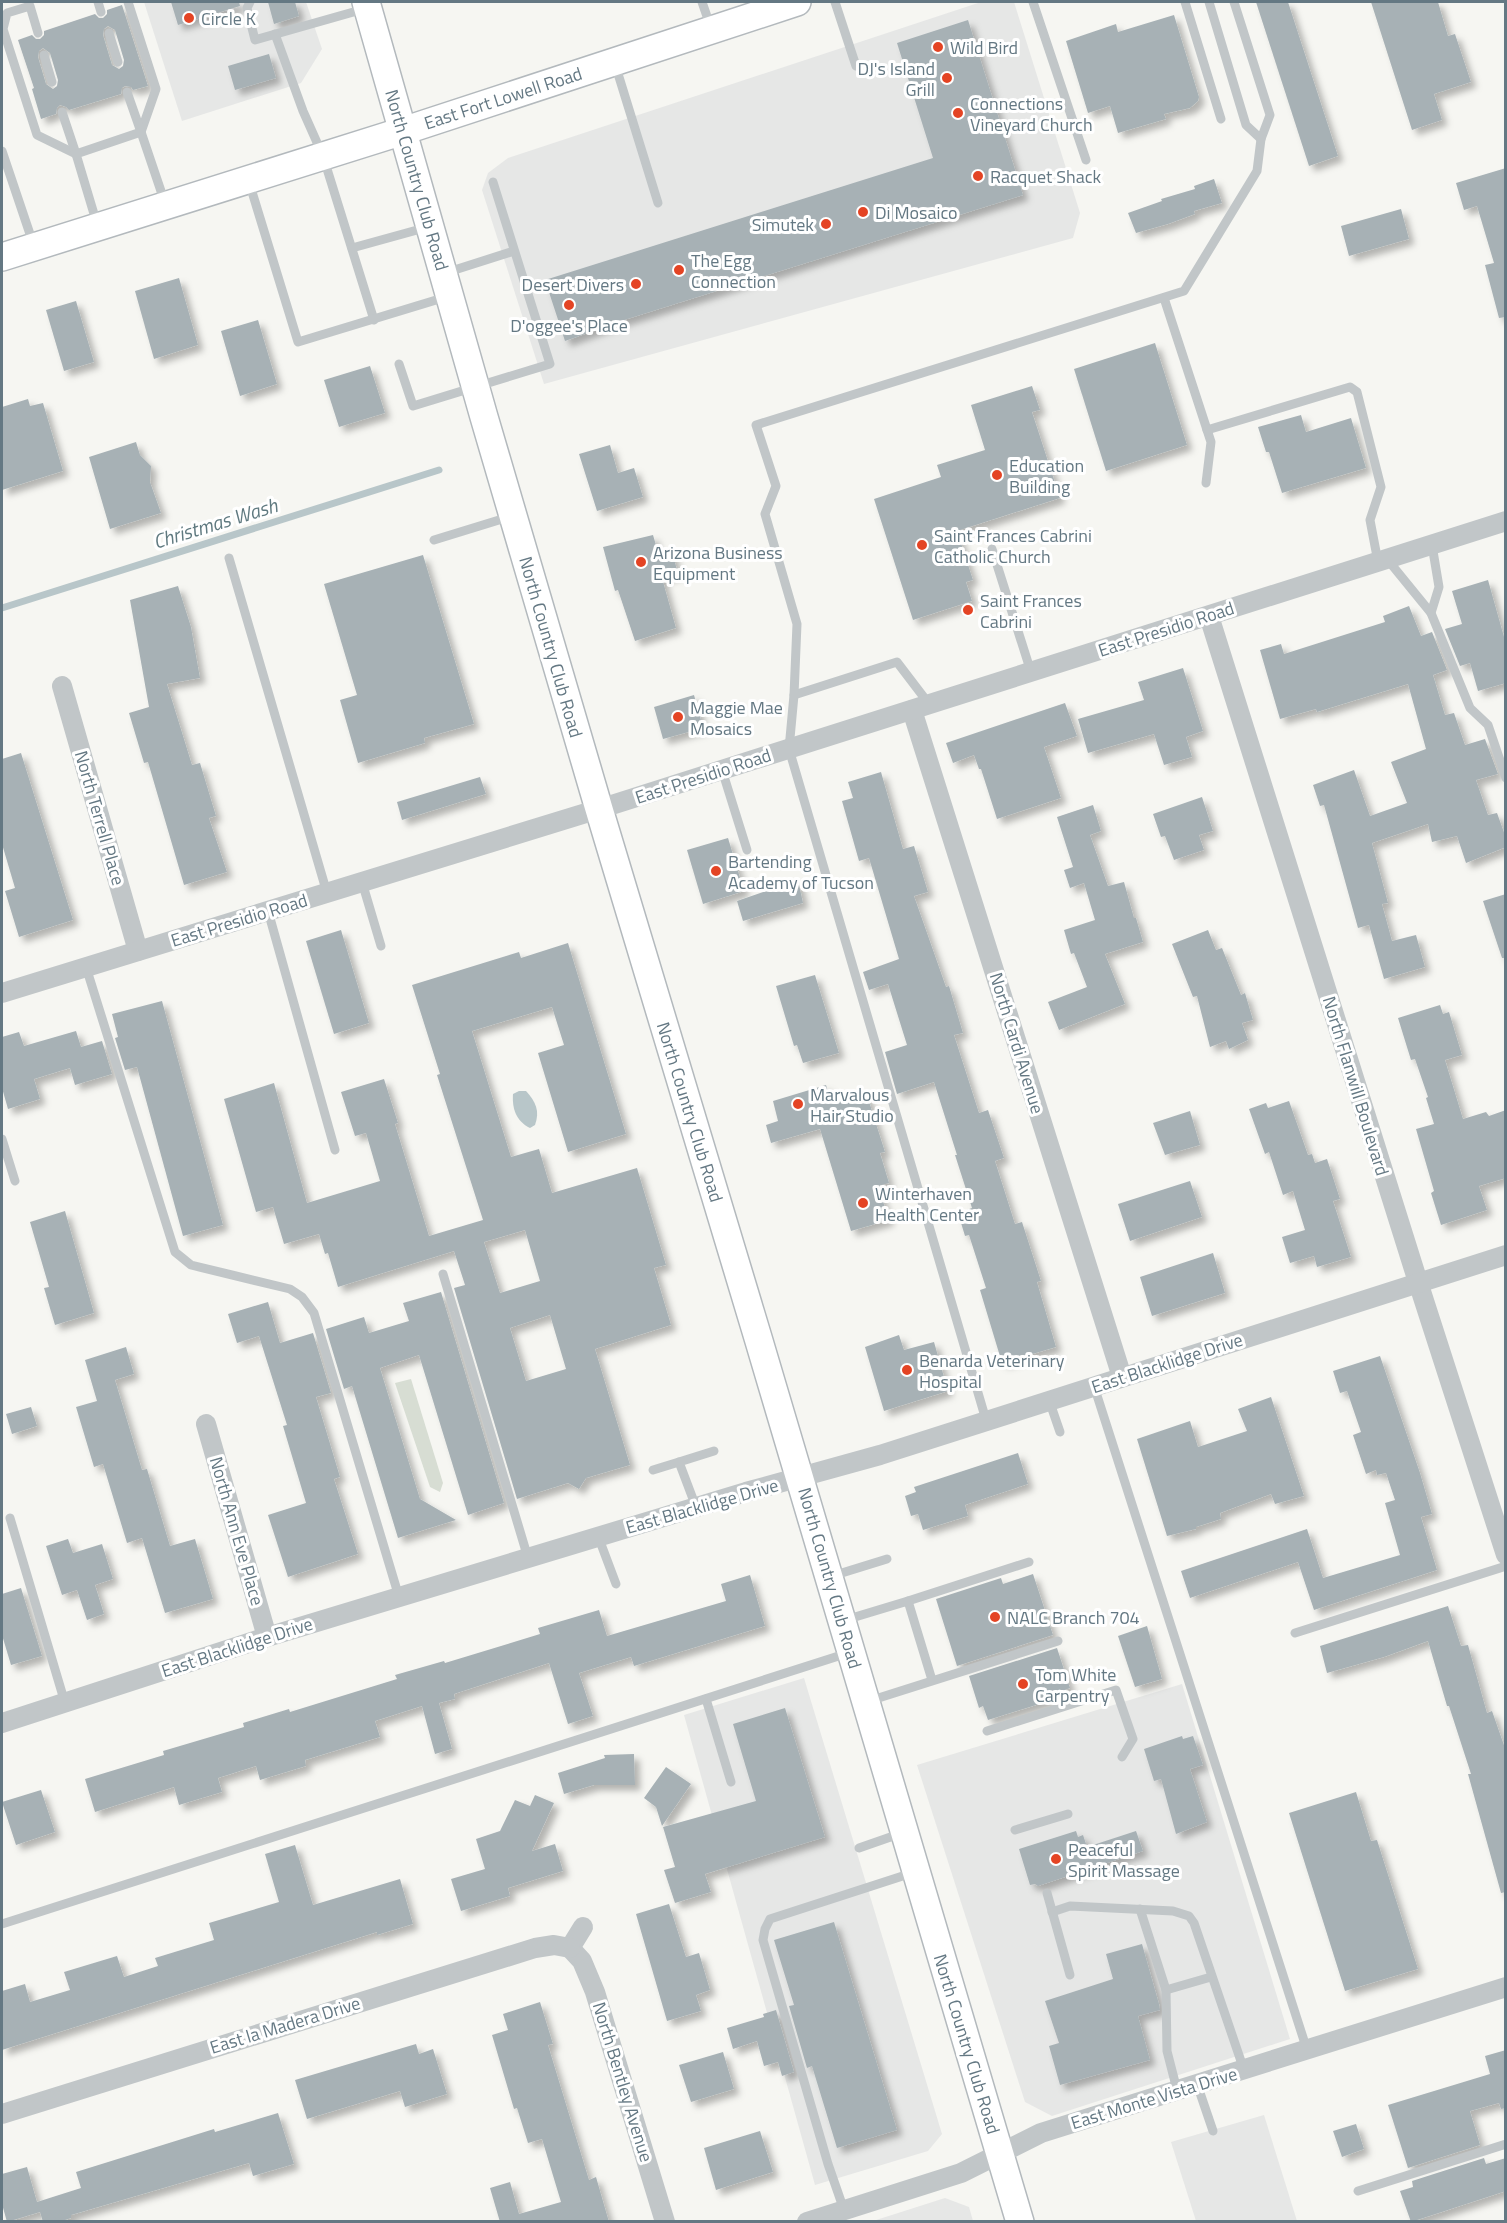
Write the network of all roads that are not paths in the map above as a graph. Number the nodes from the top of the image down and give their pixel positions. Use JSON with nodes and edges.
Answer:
{"nodes":[{"id":1,"x":41,"y":2,"type":"edge"},
{"id":2,"x":98,"y":2,"type":"edge"},
{"id":3,"x":128,"y":2,"type":"edge"},
{"id":4,"x":250,"y":2,"type":"edge"},
{"id":5,"x":702,"y":2,"type":"edge"},
{"id":6,"x":797,"y":2,"type":"edge"},
{"id":7,"x":835,"y":2,"type":"edge"},
{"id":8,"x":1033,"y":2,"type":"edge"},
{"id":9,"x":1185,"y":2,"type":"edge"},
{"id":10,"x":1209,"y":2,"type":"edge"},
{"id":11,"x":1234,"y":2,"type":"edge"},
{"id":12,"x":367,"y":5,"type":"edge"},
{"id":13,"x":30,"y":6,"type":"junction"},
{"id":14,"x":102,"y":12,"type":"dead end"},
{"id":15,"x":711,"y":30,"type":"junction"},
{"id":16,"x":38,"y":33,"type":"dead end"},
{"id":17,"x":109,"y":33,"type":"dead end"},
{"id":18,"x":275,"y":34,"type":"junction"},
{"id":19,"x":44,"y":55,"type":"dead end"},
{"id":20,"x":118,"y":62,"type":"dead end"},
{"id":21,"x":614,"y":62,"type":"junction"},
{"id":22,"x":856,"y":66,"type":"dead end"},
{"id":23,"x":52,"y":82,"type":"dead end"},
{"id":24,"x":127,"y":92,"type":"dead end"},
{"id":25,"x":62,"y":112,"type":"dead end"},
{"id":26,"x":1221,"y":118,"type":"dead end"},
{"id":27,"x":403,"y":131,"type":"junction"},
{"id":28,"x":141,"y":132,"type":"junction"},
{"id":29,"x":1261,"y":139,"type":"junction"},
{"id":30,"x":2,"y":152,"type":"edge"},
{"id":31,"x":76,"y":154,"type":"junction"},
{"id":32,"x":323,"y":156,"type":"junction"},
{"id":33,"x":1086,"y":160,"type":"dead end"},
{"id":34,"x":248,"y":179,"type":"junction"},
{"id":35,"x":493,"y":182,"type":"dead end"},
{"id":36,"x":658,"y":204,"type":"dead end"},
{"id":37,"x":166,"y":205,"type":"junction"},
{"id":38,"x":98,"y":226,"type":"junction"},
{"id":39,"x":430,"y":226,"type":"junction"},
{"id":40,"x":34,"y":247,"type":"junction"},
{"id":41,"x":352,"y":248,"type":"junction"},
{"id":42,"x":514,"y":251,"type":"junction"},
{"id":43,"x":2,"y":257,"type":"edge"},
{"id":44,"x":446,"y":285,"type":"junction"},
{"id":45,"x":1164,"y":298,"type":"junction"},
{"id":46,"x":374,"y":320,"type":"junction"},
{"id":47,"x":399,"y":364,"type":"dead end"},
{"id":48,"x":476,"y":388,"type":"junction"},
{"id":49,"x":1207,"y":430,"type":"junction"},
{"id":50,"x":1206,"y":483,"type":"dead end"},
{"id":51,"x":513,"y":516,"type":"junction"},
{"id":52,"x":1506,"y":521,"type":"edge"},
{"id":53,"x":434,"y":540,"type":"dead end"},
{"id":54,"x":1432,"y":545,"type":"junction"},
{"id":55,"x":992,"y":549,"type":"dead end"},
{"id":56,"x":229,"y":558,"type":"dead end"},
{"id":57,"x":1382,"y":561,"type":"junction"},
{"id":58,"x":1431,"y":613,"type":"junction"},
{"id":59,"x":1209,"y":616,"type":"junction"},
{"id":60,"x":1031,"y":672,"type":"junction"},
{"id":61,"x":62,"y":686,"type":"dead end"},
{"id":62,"x":794,"y":695,"type":"junction"},
{"id":63,"x":921,"y":707,"type":"junction"},
{"id":64,"x":789,"y":749,"type":"junction"},
{"id":65,"x":722,"y":770,"type":"junction"},
{"id":66,"x":1506,"y":778,"type":"edge"},
{"id":67,"x":599,"y":809,"type":"junction"},
{"id":68,"x":747,"y":850,"type":"dead end"},
{"id":69,"x":362,"y":882,"type":"junction"},
{"id":70,"x":327,"y":893,"type":"junction"},
{"id":71,"x":268,"y":911,"type":"junction"},
{"id":72,"x":381,"y":946,"type":"dead end"},
{"id":73,"x":138,"y":951,"type":"junction"},
{"id":74,"x":86,"y":967,"type":"junction"},
{"id":75,"x":2,"y":993,"type":"edge"},
{"id":76,"x":2,"y":1139,"type":"edge"},
{"id":77,"x":335,"y":1150,"type":"dead end"},
{"id":78,"x":15,"y":1181,"type":"dead end"},
{"id":79,"x":1506,"y":1254,"type":"edge"},
{"id":80,"x":443,"y":1274,"type":"dead end"},
{"id":81,"x":1418,"y":1282,"type":"junction"},
{"id":82,"x":1122,"y":1377,"type":"junction"},
{"id":83,"x":1094,"y":1386,"type":"junction"},
{"id":84,"x":1049,"y":1400,"type":"junction"},
{"id":85,"x":986,"y":1420,"type":"junction"},
{"id":86,"x":206,"y":1424,"type":"dead end"},
{"id":87,"x":1060,"y":1432,"type":"dead end"},
{"id":88,"x":714,"y":1451,"type":"dead end"},
{"id":89,"x":679,"y":1462,"type":"junction"},
{"id":90,"x":654,"y":1470,"type":"dead end"},
{"id":91,"x":800,"y":1478,"type":"junction"},
{"id":92,"x":696,"y":1507,"type":"junction"},
{"id":93,"x":10,"y":1518,"type":"dead end"},
{"id":94,"x":598,"y":1536,"type":"junction"},
{"id":95,"x":1506,"y":1555,"type":"edge"},
{"id":96,"x":528,"y":1558,"type":"junction"},
{"id":97,"x":887,"y":1559,"type":"dead end"},
{"id":98,"x":1029,"y":1562,"type":"dead end"},
{"id":99,"x":1506,"y":1566,"type":"edge"},
{"id":100,"x":830,"y":1577,"type":"junction"},
{"id":101,"x":616,"y":1584,"type":"dead end"},
{"id":102,"x":399,"y":1597,"type":"junction"},
{"id":103,"x":908,"y":1601,"type":"junction"},
{"id":104,"x":842,"y":1621,"type":"junction"},
{"id":105,"x":1295,"y":1633,"type":"dead end"},
{"id":106,"x":267,"y":1637,"type":"junction"},
{"id":107,"x":1058,"y":1641,"type":"dead end"},
{"id":108,"x":852,"y":1652,"type":"junction"},
{"id":109,"x":932,"y":1680,"type":"junction"},
{"id":110,"x":706,"y":1699,"type":"junction"},
{"id":111,"x":866,"y":1702,"type":"junction"},
{"id":112,"x":65,"y":1703,"type":"junction"},
{"id":113,"x":2,"y":1723,"type":"edge"},
{"id":114,"x":987,"y":1731,"type":"dead end"},
{"id":115,"x":1122,"y":1757,"type":"dead end"},
{"id":116,"x":731,"y":1782,"type":"dead end"},
{"id":117,"x":1068,"y":1814,"type":"dead end"},
{"id":118,"x":1015,"y":1830,"type":"dead end"},
{"id":119,"x":905,"y":1832,"type":"junction"},
{"id":120,"x":859,"y":1848,"type":"dead end"},
{"id":121,"x":916,"y":1872,"type":"junction"},
{"id":122,"x":1047,"y":1893,"type":"dead end"},
{"id":123,"x":1140,"y":1909,"type":"junction"},
{"id":124,"x":1052,"y":1912,"type":"junction"},
{"id":125,"x":2,"y":1924,"type":"edge"},
{"id":126,"x":583,"y":1927,"type":"dead end"},
{"id":127,"x":570,"y":1948,"type":"junction"},
{"id":128,"x":1070,"y":1975,"type":"dead end"},
{"id":129,"x":1211,"y":1977,"type":"junction"},
{"id":130,"x":1506,"y":1987,"type":"edge"},
{"id":131,"x":1166,"y":1990,"type":"junction"},
{"id":132,"x":1306,"y":2050,"type":"junction"},
{"id":133,"x":1244,"y":2070,"type":"junction"},
{"id":134,"x":1197,"y":2084,"type":"junction"},
{"id":135,"x":1177,"y":2090,"type":"junction"},
{"id":136,"x":2,"y":2114,"type":"edge"},
{"id":137,"x":1213,"y":2131,"type":"dead end"},
{"id":138,"x":1506,"y":2144,"type":"edge"},
{"id":139,"x":1000,"y":2154,"type":"junction"},
{"id":140,"x":1358,"y":2191,"type":"dead end"},
{"id":141,"x":844,"y":2210,"type":"junction"},
{"id":142,"x":665,"y":2222,"type":"edge"},
{"id":143,"x":807,"y":2222,"type":"edge"},
{"id":144,"x":1020,"y":2222,"type":"edge"}],
"edges":[{"from":1,"to":13,"type":"lane"},
{"from":2,"to":14,"type":"lane"},
{"from":3,"to":28,"type":"lane"},
{"from":4,"to":18,"type":"lane"},
{"from":5,"to":15,"type":"lane"},
{"from":6,"to":15,"type":"main road","name":"East Fort Lowell Road"},
{"from":7,"to":22,"type":"lane"},
{"from":8,"to":33,"type":"lane"},
{"from":9,"to":26,"type":"lane"},
{"from":10,"to":29,"type":"lane"},
{"from":11,"to":29,"type":"lane"},
{"from":12,"to":18,"type":"lane"},
{"from":12,"to":27,"type":"main road","name":"North Country Club Road"},
{"from":13,"to":16,"type":"lane"},
{"from":13,"to":31,"type":"lane"},
{"from":15,"to":21,"type":"main road","name":"East Fort Lowell Road"},
{"from":17,"to":20,"type":"lane"},
{"from":18,"to":32,"type":"lane"},
{"from":19,"to":23,"type":"lane"},
{"from":21,"to":27,"type":"main road","name":"East Fort Lowell Road"},
{"from":21,"to":36,"type":"lane"},
{"from":24,"to":28,"type":"lane"},
{"from":25,"to":31,"type":"lane"},
{"from":27,"to":32,"type":"main road","name":"East Fort Lowell Road"},
{"from":27,"to":39,"type":"main road","name":"North Country Club Road"},
{"from":28,"to":31,"type":"lane"},
{"from":28,"to":37,"type":"lane"},
{"from":29,"to":45,"type":"lane"},
{"from":30,"to":40,"type":"lane"},
{"from":31,"to":38,"type":"lane"},
{"from":32,"to":34,"type":"main road","name":"East Fort Lowell Road"},
{"from":32,"to":41,"type":"lane"},
{"from":34,"to":37,"type":"main road","name":"East Fort Lowell Road"},
{"from":34,"to":46,"type":"lane"},
{"from":35,"to":42,"type":"lane"},
{"from":37,"to":38,"type":"main road","name":"East Fort Lowell Road"},
{"from":38,"to":40,"type":"main road","name":"East Fort Lowell Road"},
{"from":39,"to":41,"type":"lane"},
{"from":39,"to":44,"type":"main road","name":"North Country Club Road"},
{"from":40,"to":43,"type":"main road","name":"East Fort Lowell Road"},
{"from":41,"to":46,"type":"lane"},
{"from":42,"to":44,"type":"lane"},
{"from":42,"to":48,"type":"lane"},
{"from":44,"to":46,"type":"lane"},
{"from":44,"to":48,"type":"main road","name":"North Country Club Road"},
{"from":45,"to":49,"type":"lane"},
{"from":45,"to":62,"type":"lane"},
{"from":47,"to":48,"type":"lane"},
{"from":48,"to":51,"type":"main road","name":"North Country Club Road"},
{"from":49,"to":50,"type":"lane"},
{"from":49,"to":57,"type":"lane"},
{"from":51,"to":53,"type":"lane"},
{"from":51,"to":67,"type":"main road","name":"North Country Club Road"},
{"from":52,"to":54,"type":"street","name":"East Presidio Road"},
{"from":54,"to":57,"type":"street","name":"East Presidio Road"},
{"from":54,"to":58,"type":"lane"},
{"from":55,"to":60,"type":"lane"},
{"from":56,"to":70,"type":"lane"},
{"from":57,"to":58,"type":"lane"},
{"from":57,"to":59,"type":"street","name":"East Presidio Road"},
{"from":58,"to":66,"type":"lane"},
{"from":59,"to":60,"type":"street","name":"East Presidio Road"},
{"from":59,"to":81,"type":"street","name":"North Flanwill Boulevard"},
{"from":60,"to":63,"type":"street","name":"East Presidio Road"},
{"from":61,"to":73,"type":"street","name":"North Terrell Place"},
{"from":62,"to":63,"type":"lane"},
{"from":62,"to":64,"type":"lane"},
{"from":63,"to":64,"type":"street","name":"East Presidio Road"},
{"from":63,"to":82,"type":"street","name":"North Cardi Avenue"},
{"from":64,"to":65,"type":"street","name":"East Presidio Road"},
{"from":64,"to":85,"type":"lane"},
{"from":65,"to":67,"type":"street","name":"East Presidio Road"},
{"from":65,"to":68,"type":"lane"},
{"from":67,"to":69,"type":"street","name":"East Presidio Road"},
{"from":67,"to":91,"type":"main road","name":"North Country Club Road"},
{"from":69,"to":70,"type":"street","name":"East Presidio Road"},
{"from":69,"to":72,"type":"lane"},
{"from":70,"to":71,"type":"street","name":"East Presidio Road"},
{"from":71,"to":73,"type":"street","name":"East Presidio Road"},
{"from":71,"to":77,"type":"lane"},
{"from":73,"to":74,"type":"street","name":"East Presidio Road"},
{"from":74,"to":75,"type":"street","name":"East Presidio Road"},
{"from":74,"to":102,"type":"lane"},
{"from":76,"to":78,"type":"lane"},
{"from":79,"to":81,"type":"street","name":"East Blacklidge Drive"},
{"from":80,"to":96,"type":"lane"},
{"from":81,"to":82,"type":"street","name":"East Blacklidge Drive"},
{"from":81,"to":95,"type":"street","name":"North Flanwill Boulevard"},
{"from":82,"to":83,"type":"street","name":"East Blacklidge Drive"},
{"from":83,"to":84,"type":"street","name":"East Blacklidge Drive"},
{"from":83,"to":132,"type":"lane"},
{"from":84,"to":85,"type":"street","name":"East Blacklidge Drive"},
{"from":84,"to":87,"type":"lane"},
{"from":85,"to":91,"type":"street","name":"East Blacklidge Drive"},
{"from":86,"to":106,"type":"street","name":"North Ann Eve Place"},
{"from":88,"to":89,"type":"lane"},
{"from":89,"to":90,"type":"lane"},
{"from":89,"to":92,"type":"lane"},
{"from":91,"to":92,"type":"street","name":"East Blacklidge Drive"},
{"from":91,"to":100,"type":"main road","name":"North Country Club Road"},
{"from":92,"to":94,"type":"street","name":"East Blacklidge Drive"},
{"from":93,"to":112,"type":"lane"},
{"from":94,"to":96,"type":"street","name":"East Blacklidge Drive"},
{"from":94,"to":101,"type":"lane"},
{"from":96,"to":102,"type":"street","name":"East Blacklidge Drive"},
{"from":97,"to":100,"type":"lane"},
{"from":98,"to":103,"type":"lane"},
{"from":99,"to":105,"type":"lane"},
{"from":100,"to":104,"type":"main road","name":"North Country Club Road"},
{"from":102,"to":106,"type":"street","name":"East Blacklidge Drive"},
{"from":103,"to":104,"type":"lane"},
{"from":103,"to":109,"type":"lane"},
{"from":104,"to":108,"type":"main road","name":"North Country Club Road"},
{"from":106,"to":112,"type":"street","name":"East Blacklidge Drive"},
{"from":107,"to":109,"type":"lane"},
{"from":108,"to":110,"type":"lane"},
{"from":108,"to":111,"type":"main road","name":"North Country Club Road"},
{"from":109,"to":111,"type":"lane"},
{"from":110,"to":116,"type":"lane"},
{"from":110,"to":125,"type":"lane"},
{"from":111,"to":119,"type":"main road","name":"North Country Club Road"},
{"from":112,"to":113,"type":"street","name":"East Blacklidge Drive"},
{"from":114,"to":115,"type":"lane"},
{"from":117,"to":118,"type":"lane"},
{"from":119,"to":120,"type":"lane"},
{"from":119,"to":121,"type":"main road","name":"North Country Club Road"},
{"from":121,"to":139,"type":"main road","name":"North Country Club Road"},
{"from":121,"to":141,"type":"lane"},
{"from":122,"to":124,"type":"lane"},
{"from":123,"to":124,"type":"lane"},
{"from":123,"to":129,"type":"lane"},
{"from":123,"to":131,"type":"lane"},
{"from":124,"to":128,"type":"lane"},
{"from":126,"to":127,"type":"street"},
{"from":127,"to":136,"type":"street","name":"East la Madera Drive"},
{"from":127,"to":142,"type":"street","name":"North Bentley Avenue"},
{"from":129,"to":131,"type":"lane"},
{"from":129,"to":133,"type":"lane"},
{"from":130,"to":132,"type":"street","name":"East Monte Vista Drive"},
{"from":131,"to":135,"type":"lane"},
{"from":132,"to":133,"type":"street","name":"East Monte Vista Drive"},
{"from":133,"to":134,"type":"street","name":"East Monte Vista Drive"},
{"from":134,"to":135,"type":"street","name":"East Monte Vista Drive"},
{"from":134,"to":137,"type":"lane"},
{"from":135,"to":139,"type":"street","name":"East Monte Vista Drive"},
{"from":138,"to":140,"type":"lane"},
{"from":139,"to":141,"type":"street","name":"East Monte Vista Drive"},
{"from":139,"to":144,"type":"main road","name":"North Country Club Road"},
{"from":141,"to":143,"type":"street","name":"East Monte Vista Drive"}]}
